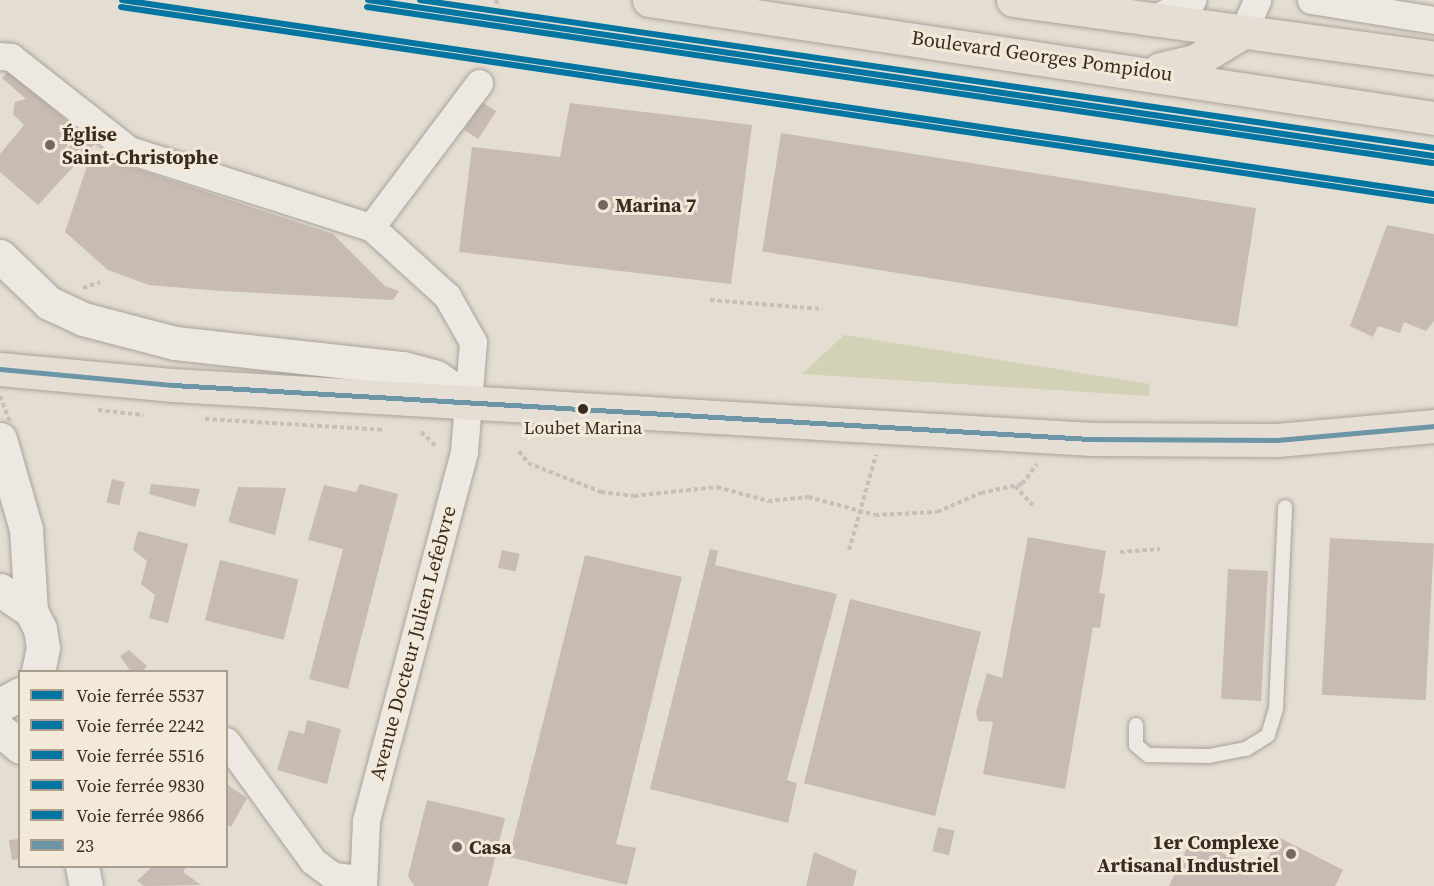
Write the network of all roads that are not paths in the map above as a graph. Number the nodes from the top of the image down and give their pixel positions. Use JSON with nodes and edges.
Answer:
{"nodes":[{"id":1,"x":649,"y":0,"type":"edge"},
{"id":2,"x":1013,"y":0,"type":"edge"},
{"id":3,"x":1192,"y":0,"type":"edge"},
{"id":4,"x":1257,"y":0,"type":"edge"},
{"id":5,"x":1311,"y":0,"type":"edge"},
{"id":6,"x":1151,"y":20,"type":"junction"},
{"id":7,"x":1434,"y":20,"type":"edge"},
{"id":8,"x":1243,"y":32,"type":"junction"},
{"id":9,"x":0,"y":56,"type":"edge"},
{"id":10,"x":1434,"y":58,"type":"edge"},
{"id":11,"x":1146,"y":72,"type":"junction"},
{"id":12,"x":480,"y":83,"type":"dead end"},
{"id":13,"x":1434,"y":118,"type":"edge"},
{"id":14,"x":371,"y":227,"type":"junction"},
{"id":15,"x":0,"y":256,"type":"edge"},
{"id":16,"x":0,"y":369,"type":"edge"},
{"id":17,"x":470,"y":400,"type":"junction"},
{"id":18,"x":1434,"y":426,"type":"edge"},
{"id":19,"x":6,"y":442,"type":"edge"},
{"id":20,"x":0,"y":502,"type":"edge"},
{"id":21,"x":1285,"y":507,"type":"dead end"},
{"id":22,"x":0,"y":590,"type":"edge"},
{"id":23,"x":31,"y":611,"type":"junction"},
{"id":24,"x":39,"y":670,"type":"edge"},
{"id":25,"x":18,"y":695,"type":"edge"},
{"id":26,"x":0,"y":705,"type":"edge"},
{"id":27,"x":1136,"y":725,"type":"dead end"},
{"id":28,"x":0,"y":730,"type":"edge"},
{"id":29,"x":228,"y":744,"type":"edge"},
{"id":30,"x":18,"y":745,"type":"edge"},
{"id":31,"x":82,"y":868,"type":"edge"},
{"id":32,"x":362,"y":882,"type":"edge"},
{"id":33,"x":86,"y":886,"type":"edge"}],
"edges":[{"from":1,"to":11,"type":"main road","name":"Boulevard Georges Pompidou"},
{"from":2,"to":6,"type":"main road"},
{"from":3,"to":6,"type":"street"},
{"from":4,"to":8,"type":"street"},
{"from":5,"to":7,"type":"street"},
{"from":6,"to":8,"type":"main road"},
{"from":8,"to":10,"type":"main road"},
{"from":8,"to":11,"type":"main road"},
{"from":9,"to":14,"type":"street"},
{"from":11,"to":13,"type":"main road","name":"Boulevard Georges Pompidou"},
{"from":12,"to":14,"type":"street"},
{"from":14,"to":17,"type":"street","name":"Avenue Docteur Julien Lefebvre"},
{"from":15,"to":17,"type":"main road"},
{"from":16,"to":17,"type":"main road"},
{"from":17,"to":18,"type":"main road"},
{"from":17,"to":32,"type":"street","name":"Avenue Docteur Julien Lefebvre"},
{"from":19,"to":20,"type":"main road"},
{"from":19,"to":23,"type":"main road"},
{"from":21,"to":27,"type":"lane"},
{"from":22,"to":23,"type":"main road"},
{"from":23,"to":24,"type":"main road"},
{"from":25,"to":26,"type":"main road"},
{"from":28,"to":30,"type":"main road"},
{"from":29,"to":32,"type":"street"},
{"from":31,"to":33,"type":"main road"}]}
